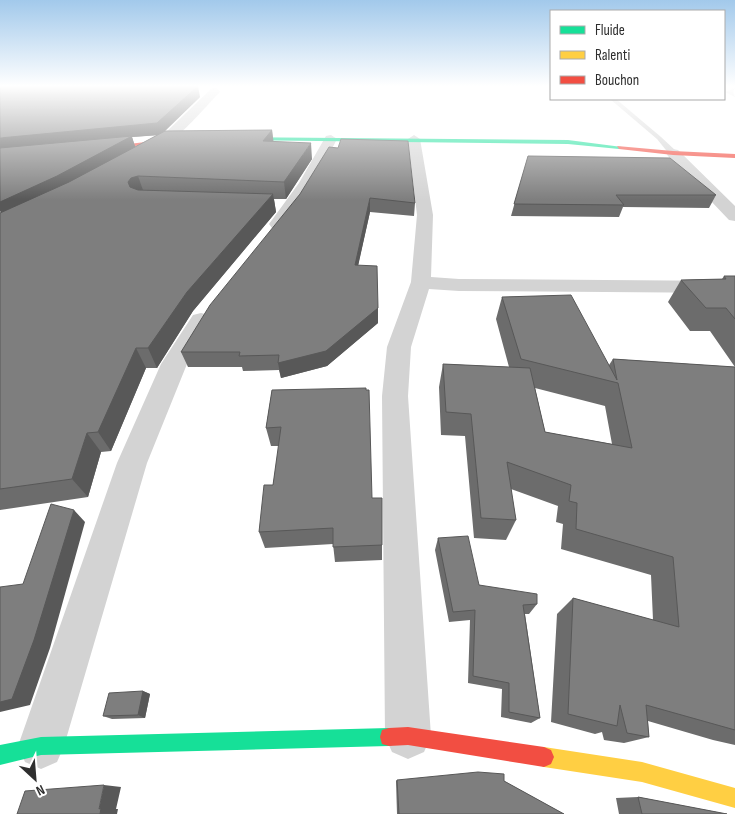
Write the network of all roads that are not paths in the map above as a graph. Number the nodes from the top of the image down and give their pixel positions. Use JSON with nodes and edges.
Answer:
{"nodes":[{"id":1,"x":182,"y":124,"type":"edge"},
{"id":2,"x":643,"y":124,"type":"edge"},
{"id":3,"x":225,"y":139,"type":"edge"},
{"id":4,"x":331,"y":139,"type":"junction"},
{"id":5,"x":414,"y":139,"type":"junction"},
{"id":6,"x":166,"y":140,"type":"junction"},
{"id":7,"x":186,"y":140,"type":"edge"},
{"id":8,"x":90,"y":149,"type":"edge"},
{"id":9,"x":673,"y":153,"type":"junction"},
{"id":10,"x":735,"y":156,"type":"edge"},
{"id":11,"x":132,"y":159,"type":"edge"},
{"id":12,"x":735,"y":216,"type":"edge"},
{"id":13,"x":262,"y":243,"type":"edge"},
{"id":14,"x":421,"y":282,"type":"junction"},
{"id":15,"x":735,"y":287,"type":"edge"},
{"id":16,"x":220,"y":295,"type":"edge"},
{"id":17,"x":408,"y":736,"type":"junction"},
{"id":18,"x":42,"y":746,"type":"junction"},
{"id":19,"x":0,"y":755,"type":"edge"},
{"id":20,"x":735,"y":798,"type":"edge"}],
"edges":[{"from":1,"to":6,"type":"street"},
{"from":2,"to":9,"type":"lane"},
{"from":3,"to":4,"type":"street"},
{"from":4,"to":5,"type":"street"},
{"from":4,"to":13,"type":"street"},
{"from":5,"to":9,"type":"street"},
{"from":5,"to":14,"type":"street"},
{"from":6,"to":7,"type":"street"},
{"from":6,"to":8,"type":"street"},
{"from":6,"to":11,"type":"street"},
{"from":9,"to":10,"type":"street"},
{"from":9,"to":12,"type":"street"},
{"from":14,"to":15,"type":"street"},
{"from":14,"to":17,"type":"street"},
{"from":16,"to":18,"type":"street"},
{"from":17,"to":18,"type":"street"},
{"from":17,"to":20,"type":"street"},
{"from":18,"to":19,"type":"street"}]}
